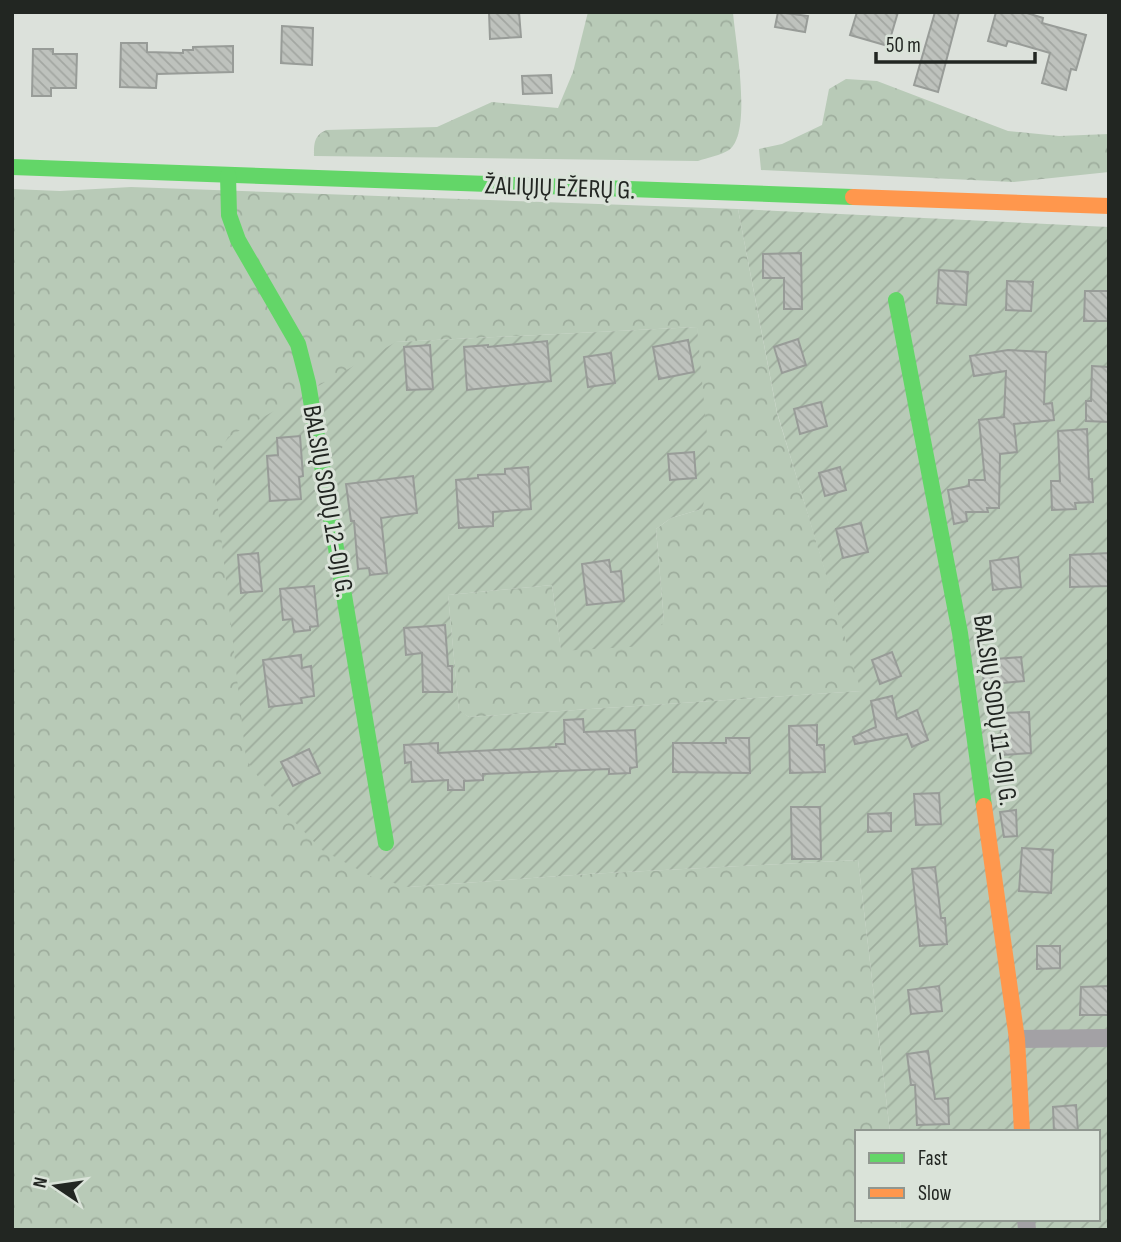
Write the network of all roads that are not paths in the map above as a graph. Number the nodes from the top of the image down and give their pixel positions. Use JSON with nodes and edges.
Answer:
{"nodes":[{"id":1,"x":12,"y":167,"type":"edge"},
{"id":2,"x":228,"y":175,"type":"junction"},
{"id":3,"x":1109,"y":206,"type":"edge"},
{"id":4,"x":896,"y":300,"type":"dead end"},
{"id":5,"x":386,"y":843,"type":"dead end"},
{"id":6,"x":1109,"y":1038,"type":"edge"},
{"id":7,"x":1017,"y":1040,"type":"junction"},
{"id":8,"x":1022,"y":1130,"type":"edge"}],
"edges":[{"from":1,"to":2,"type":"street","name":"ŽALIŲJŲ EŽERŲ G."},
{"from":2,"to":3,"type":"street","name":"ŽALIŲJŲ EŽERŲ G."},
{"from":2,"to":5,"type":"street","name":"BALSIŲ SODŲ 12-OJI G."},
{"from":4,"to":7,"type":"street","name":"BALSIŲ SODŲ 11-OJI G."},
{"from":6,"to":7,"type":"street"},
{"from":7,"to":8,"type":"street","name":"BALSIŲ SODŲ 11-OJI G."}]}
